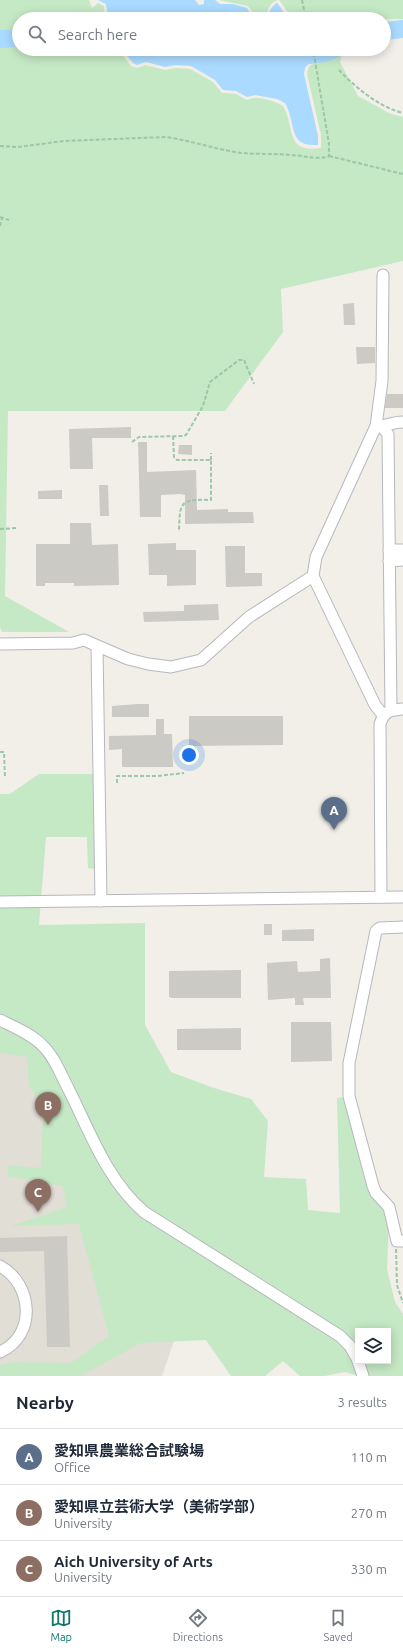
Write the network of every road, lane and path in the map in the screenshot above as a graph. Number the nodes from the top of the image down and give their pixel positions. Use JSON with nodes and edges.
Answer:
{"nodes":[{"id":1,"x":302,"y":0,"type":"edge"},
{"id":2,"x":305,"y":12,"type":"edge"},
{"id":3,"x":314,"y":56,"type":"edge"},
{"id":4,"x":339,"y":70,"type":"dead end"},
{"id":5,"x":403,"y":114,"type":"edge"},
{"id":6,"x":0,"y":146,"type":"edge"},
{"id":7,"x":330,"y":156,"type":"junction"},
{"id":8,"x":403,"y":174,"type":"edge"},
{"id":9,"x":1,"y":218,"type":"edge"},
{"id":10,"x":9,"y":220,"type":"dead end"},
{"id":11,"x":0,"y":226,"type":"edge"},
{"id":12,"x":383,"y":275,"type":"dead end"},
{"id":13,"x":254,"y":384,"type":"dead end"},
{"id":14,"x":403,"y":422,"type":"edge"},
{"id":15,"x":379,"y":427,"type":"junction"},
{"id":16,"x":173,"y":436,"type":"junction"},
{"id":17,"x":132,"y":442,"type":"dead end"},
{"id":18,"x":211,"y":453,"type":"dead end"},
{"id":19,"x":211,"y":460,"type":"junction"},
{"id":20,"x":18,"y":528,"type":"dead end"},
{"id":21,"x":0,"y":529,"type":"edge"},
{"id":22,"x":179,"y":532,"type":"dead end"},
{"id":23,"x":403,"y":550,"type":"edge"},
{"id":24,"x":389,"y":555,"type":"junction"},
{"id":25,"x":403,"y":560,"type":"edge"},
{"id":26,"x":313,"y":576,"type":"junction"},
{"id":27,"x":0,"y":644,"type":"edge"},
{"id":28,"x":97,"y":647,"type":"junction"},
{"id":29,"x":403,"y":709,"type":"edge"},
{"id":30,"x":387,"y":712,"type":"junction"},
{"id":31,"x":0,"y":752,"type":"edge"},
{"id":32,"x":184,"y":773,"type":"dead end"},
{"id":33,"x":4,"y":778,"type":"dead end"},
{"id":34,"x":117,"y":783,"type":"dead end"},
{"id":35,"x":381,"y":897,"type":"junction"},
{"id":36,"x":403,"y":897,"type":"edge"},
{"id":37,"x":101,"y":901,"type":"junction"},
{"id":38,"x":0,"y":902,"type":"edge"},
{"id":39,"x":403,"y":927,"type":"edge"},
{"id":40,"x":0,"y":1020,"type":"edge"},
{"id":41,"x":400,"y":1241,"type":"edge"},
{"id":42,"x":0,"y":1266,"type":"edge"},
{"id":43,"x":403,"y":1303,"type":"edge"},
{"id":44,"x":0,"y":1352,"type":"edge"},
{"id":45,"x":355,"y":1355,"type":"edge"},
{"id":46,"x":359,"y":1364,"type":"edge"},
{"id":47,"x":363,"y":1376,"type":"edge"}],
"edges":[{"from":1,"to":2,"type":"path"},
{"from":3,"to":7,"type":"path"},
{"from":4,"to":5,"type":"path"},
{"from":6,"to":7,"type":"path"},
{"from":7,"to":8,"type":"path"},
{"from":9,"to":10,"type":"path"},
{"from":9,"to":11,"type":"path"},
{"from":12,"to":15,"type":"street"},
{"from":13,"to":16,"type":"path"},
{"from":14,"to":15,"type":"street"},
{"from":15,"to":24,"type":"street"},
{"from":15,"to":26,"type":"street"},
{"from":16,"to":17,"type":"path"},
{"from":16,"to":19,"type":"path"},
{"from":18,"to":19,"type":"path"},
{"from":19,"to":22,"type":"path"},
{"from":20,"to":21,"type":"path"},
{"from":23,"to":24,"type":"street"},
{"from":24,"to":25,"type":"street"},
{"from":24,"to":30,"type":"street"},
{"from":26,"to":28,"type":"street"},
{"from":26,"to":30,"type":"street"},
{"from":27,"to":28,"type":"street"},
{"from":28,"to":37,"type":"street"},
{"from":29,"to":30,"type":"street"},
{"from":30,"to":35,"type":"street"},
{"from":31,"to":33,"type":"path"},
{"from":32,"to":34,"type":"path"},
{"from":35,"to":36,"type":"street"},
{"from":35,"to":37,"type":"street"},
{"from":37,"to":38,"type":"street"},
{"from":39,"to":41,"type":"street"},
{"from":40,"to":45,"type":"street"},
{"from":41,"to":43,"type":"path"},
{"from":42,"to":44,"type":"street"},
{"from":46,"to":47,"type":"street"}]}
